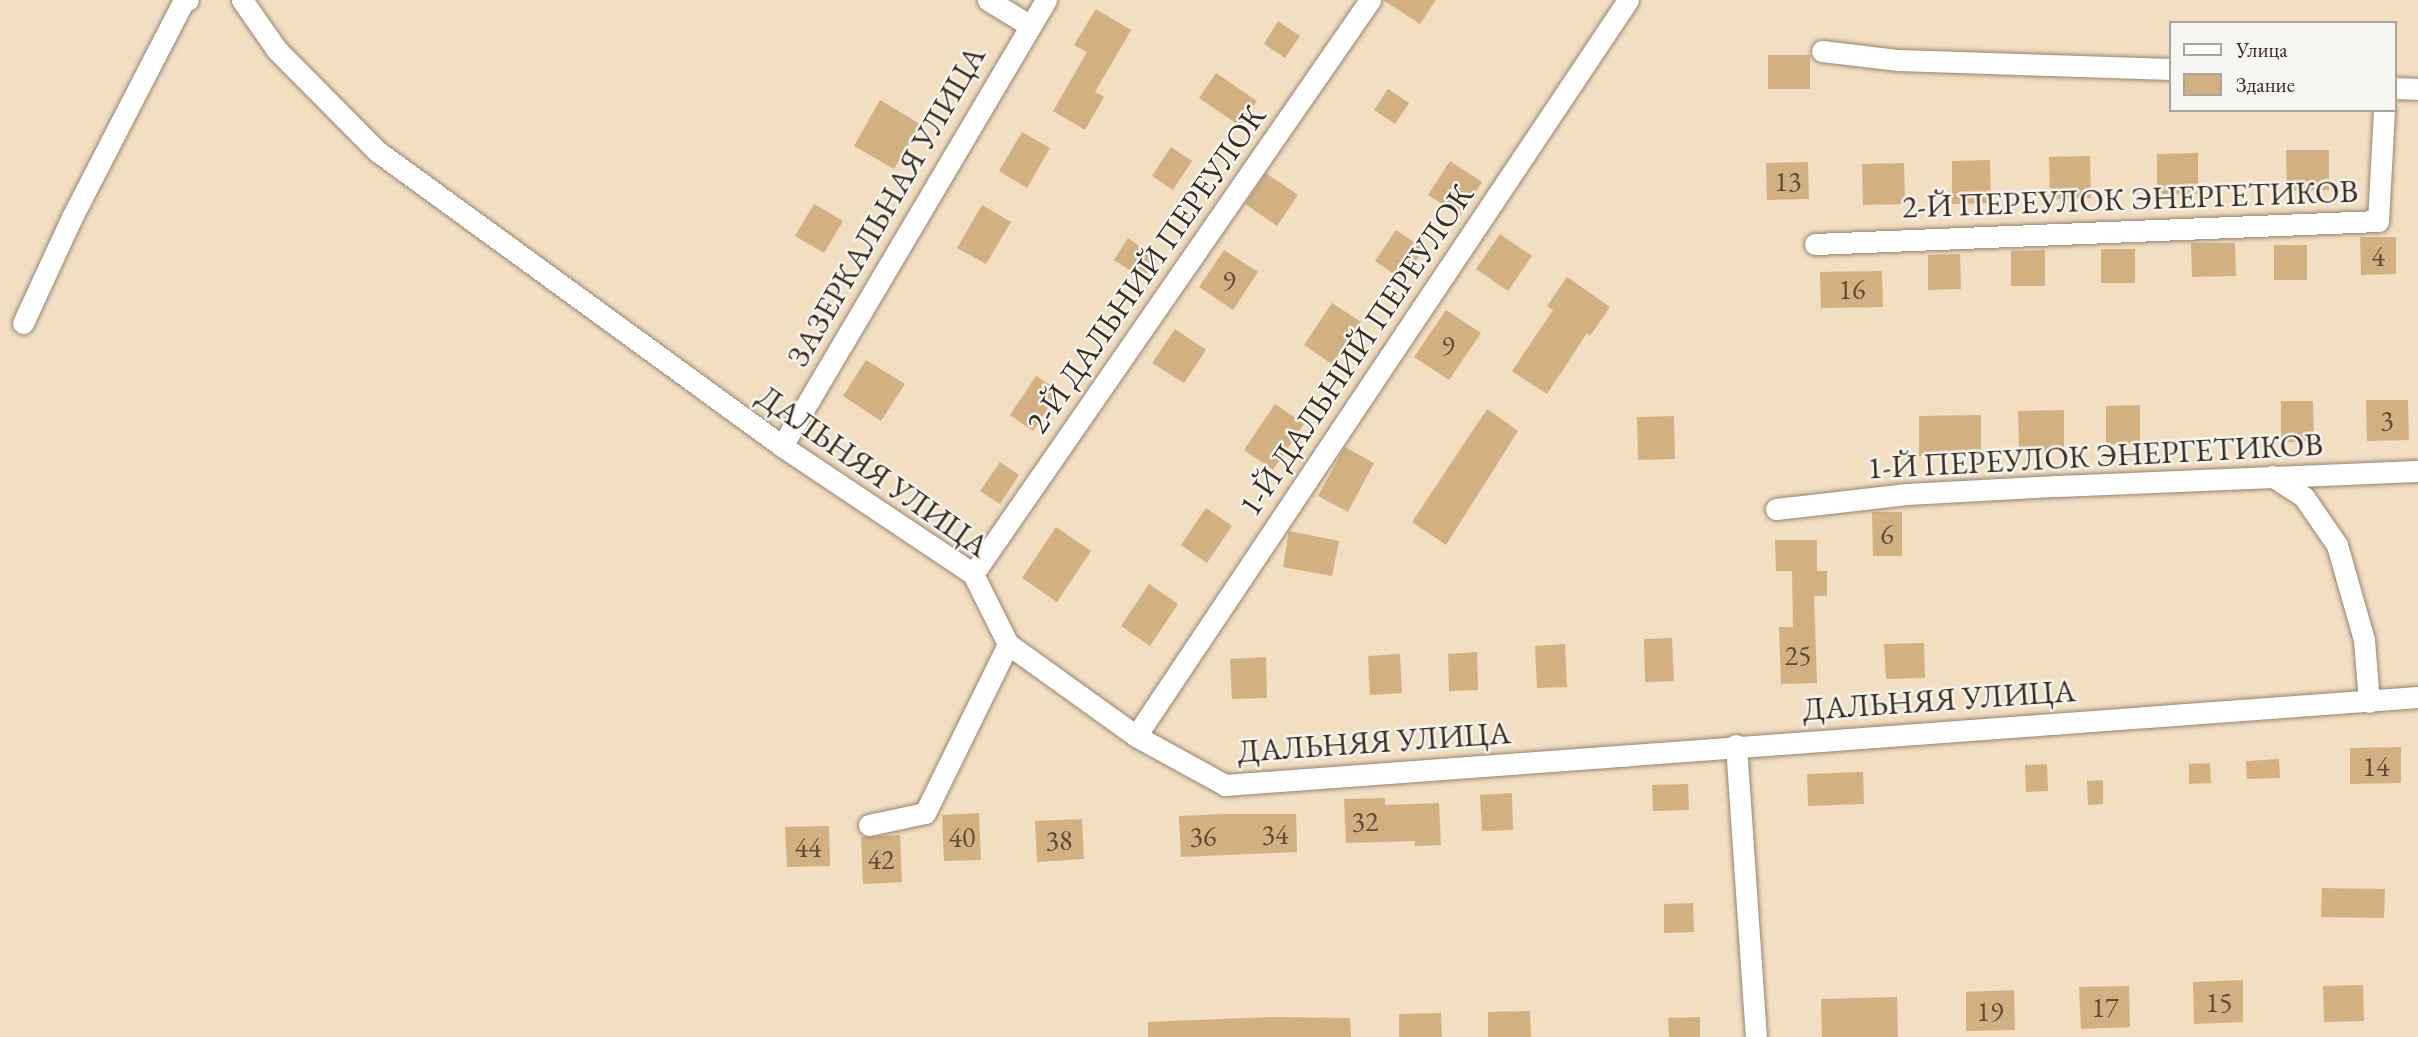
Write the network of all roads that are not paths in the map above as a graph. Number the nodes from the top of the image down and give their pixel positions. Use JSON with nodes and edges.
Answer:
{"nodes":[{"id":1,"x":242,"y":0,"type":"edge"},
{"id":2,"x":988,"y":0,"type":"edge"},
{"id":3,"x":1046,"y":0,"type":"edge"},
{"id":4,"x":1370,"y":0,"type":"edge"},
{"id":5,"x":1628,"y":0,"type":"edge"},
{"id":6,"x":183,"y":1,"type":"edge"},
{"id":7,"x":1029,"y":25,"type":"junction"},
{"id":8,"x":1822,"y":51,"type":"dead end"},
{"id":9,"x":2170,"y":69,"type":"edge"},
{"id":10,"x":2397,"y":88,"type":"edge"},
{"id":11,"x":2418,"y":89,"type":"edge"},
{"id":12,"x":2384,"y":112,"type":"edge"},
{"id":13,"x":1815,"y":244,"type":"dead end"},
{"id":14,"x":23,"y":323,"type":"dead end"},
{"id":15,"x":782,"y":446,"type":"junction"},
{"id":16,"x":2418,"y":471,"type":"edge"},
{"id":17,"x":2272,"y":476,"type":"junction"},
{"id":18,"x":1776,"y":509,"type":"dead end"},
{"id":19,"x":973,"y":574,"type":"junction"},
{"id":20,"x":1007,"y":644,"type":"junction"},
{"id":21,"x":2418,"y":698,"type":"edge"},
{"id":22,"x":2369,"y":702,"type":"junction"},
{"id":23,"x":1136,"y":736,"type":"junction"},
{"id":24,"x":1736,"y":745,"type":"junction"},
{"id":25,"x":869,"y":824,"type":"dead end"},
{"id":26,"x":1756,"y":1037,"type":"edge"}],
"edges":[{"from":1,"to":15,"type":"street","name":"ДАЛЬНЯЯ УЛИЦА"},
{"from":2,"to":7,"type":"street"},
{"from":3,"to":7,"type":"street","name":"ЗАЗЕРКАЛЬНАЯ УЛИЦА"},
{"from":4,"to":19,"type":"street","name":"2-Й ДАЛЬНИЙ ПЕРЕУЛОК"},
{"from":5,"to":23,"type":"street","name":"1-Й ДАЛЬНИЙ ПЕРЕУЛОК"},
{"from":6,"to":14,"type":"street"},
{"from":7,"to":15,"type":"street","name":"ЗАЗЕРКАЛЬНАЯ УЛИЦА"},
{"from":8,"to":9,"type":"street"},
{"from":10,"to":11,"type":"street"},
{"from":12,"to":13,"type":"street","name":"2-Й ПЕРЕУЛОК ЭНЕРГЕТИКОВ"},
{"from":15,"to":19,"type":"street","name":"ДАЛЬНЯЯ УЛИЦА"},
{"from":16,"to":17,"type":"street","name":"1-Й ПЕРЕУЛОК ЭНЕРГЕТИКОВ"},
{"from":17,"to":18,"type":"street","name":"1-Й ПЕРЕУЛОК ЭНЕРГЕТИКОВ"},
{"from":17,"to":22,"type":"street"},
{"from":19,"to":20,"type":"street","name":"ДАЛЬНЯЯ УЛИЦА"},
{"from":20,"to":23,"type":"street","name":"ДАЛЬНЯЯ УЛИЦА"},
{"from":20,"to":25,"type":"street"},
{"from":21,"to":22,"type":"street","name":"ДАЛЬНЯЯ УЛИЦА"},
{"from":22,"to":24,"type":"street","name":"ДАЛЬНЯЯ УЛИЦА"},
{"from":23,"to":24,"type":"street","name":"ДАЛЬНЯЯ УЛИЦА"},
{"from":24,"to":26,"type":"street"}]}
